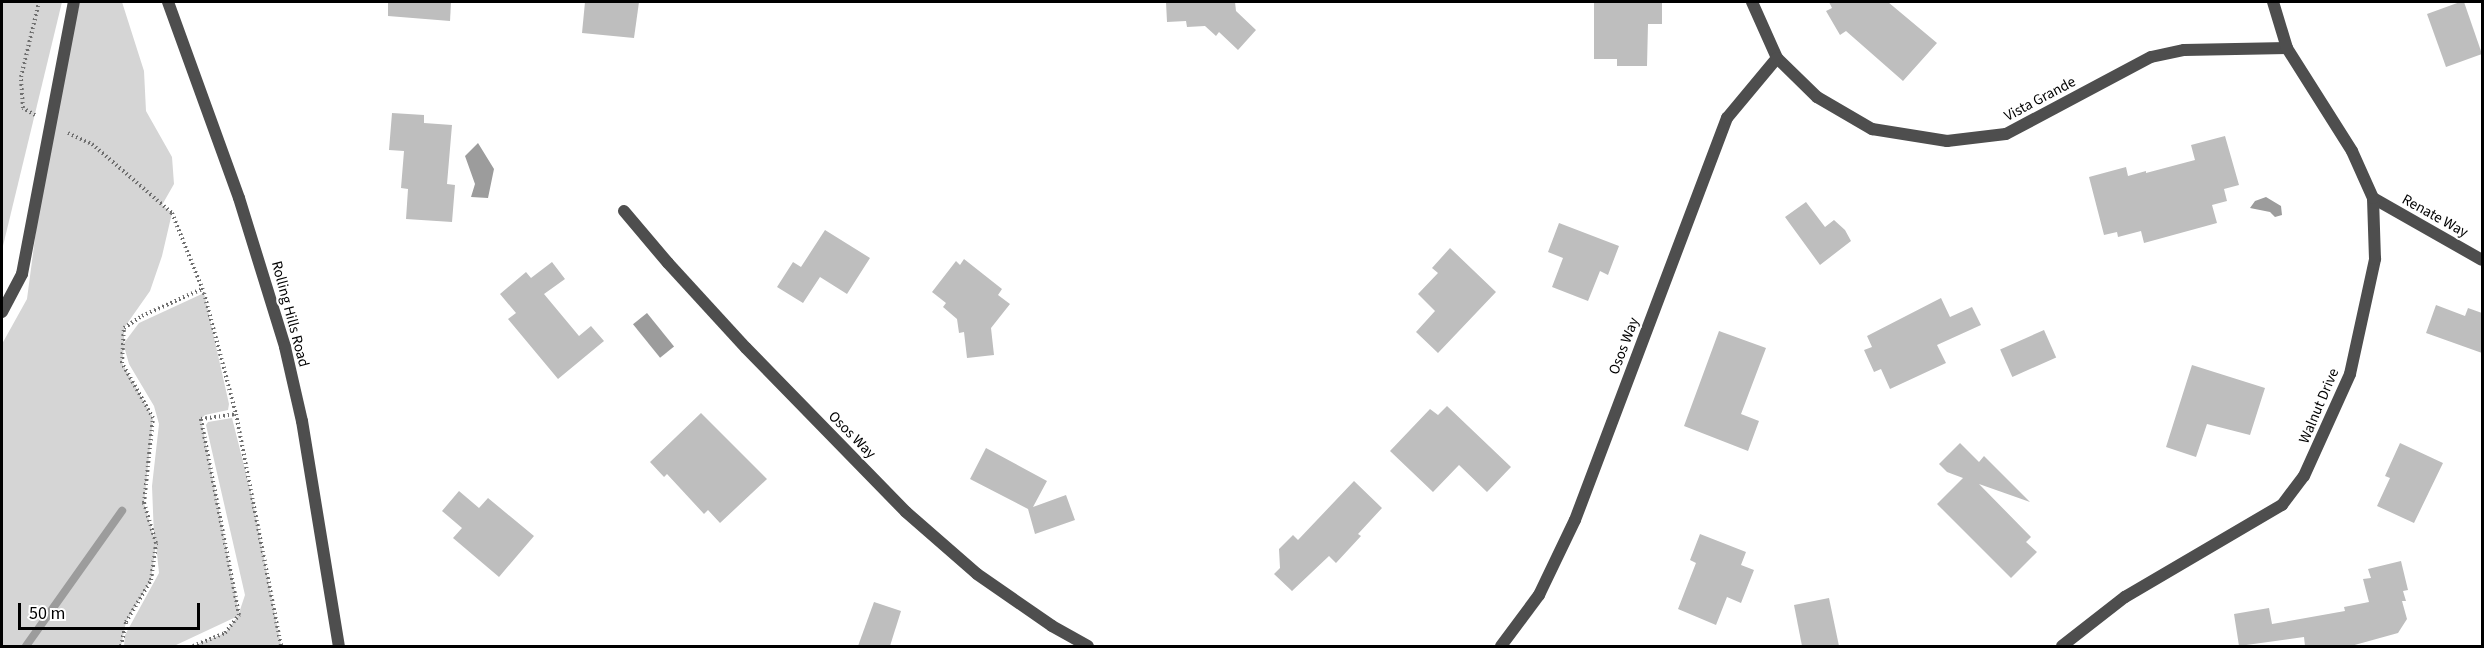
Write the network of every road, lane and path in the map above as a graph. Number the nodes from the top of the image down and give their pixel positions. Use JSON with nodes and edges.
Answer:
{"nodes":[{"id":1,"x":39,"y":2,"type":"edge"},
{"id":2,"x":74,"y":2,"type":"edge"},
{"id":3,"x":168,"y":2,"type":"edge"},
{"id":4,"x":1752,"y":2,"type":"edge"},
{"id":5,"x":2273,"y":2,"type":"edge"},
{"id":6,"x":2287,"y":48,"type":"junction"},
{"id":7,"x":1777,"y":58,"type":"junction"},
{"id":8,"x":50,"y":124,"type":"junction"},
{"id":9,"x":2373,"y":198,"type":"junction"},
{"id":10,"x":624,"y":210,"type":"dead end"},
{"id":11,"x":2482,"y":260,"type":"edge"},
{"id":12,"x":202,"y":289,"type":"junction"},
{"id":13,"x":2,"y":312,"type":"edge"},
{"id":14,"x":236,"y":414,"type":"junction"},
{"id":15,"x":121,"y":646,"type":"edge"},
{"id":16,"x":193,"y":646,"type":"edge"},
{"id":17,"x":281,"y":646,"type":"edge"},
{"id":18,"x":339,"y":646,"type":"edge"},
{"id":19,"x":1088,"y":646,"type":"edge"},
{"id":20,"x":1501,"y":646,"type":"edge"},
{"id":21,"x":2062,"y":646,"type":"edge"}],
"edges":[{"from":1,"to":8,"type":"path"},
{"from":2,"to":8,"type":"street"},
{"from":3,"to":18,"type":"street","name":"Rolling Hills Road"},
{"from":4,"to":7,"type":"street","name":"Vista Grande"},
{"from":5,"to":6,"type":"street","name":"Walnut Drive"},
{"from":6,"to":7,"type":"street","name":"Vista Grande"},
{"from":6,"to":9,"type":"street","name":"Walnut Drive"},
{"from":7,"to":20,"type":"street","name":"Osos Way"},
{"from":8,"to":12,"type":"path"},
{"from":8,"to":13,"type":"street"},
{"from":9,"to":11,"type":"street","name":"Renate Way"},
{"from":9,"to":21,"type":"street","name":"Walnut Drive"},
{"from":10,"to":19,"type":"street","name":"Osos Way"},
{"from":12,"to":14,"type":"path"},
{"from":12,"to":15,"type":"path"},
{"from":14,"to":16,"type":"path"},
{"from":14,"to":17,"type":"path"}]}
